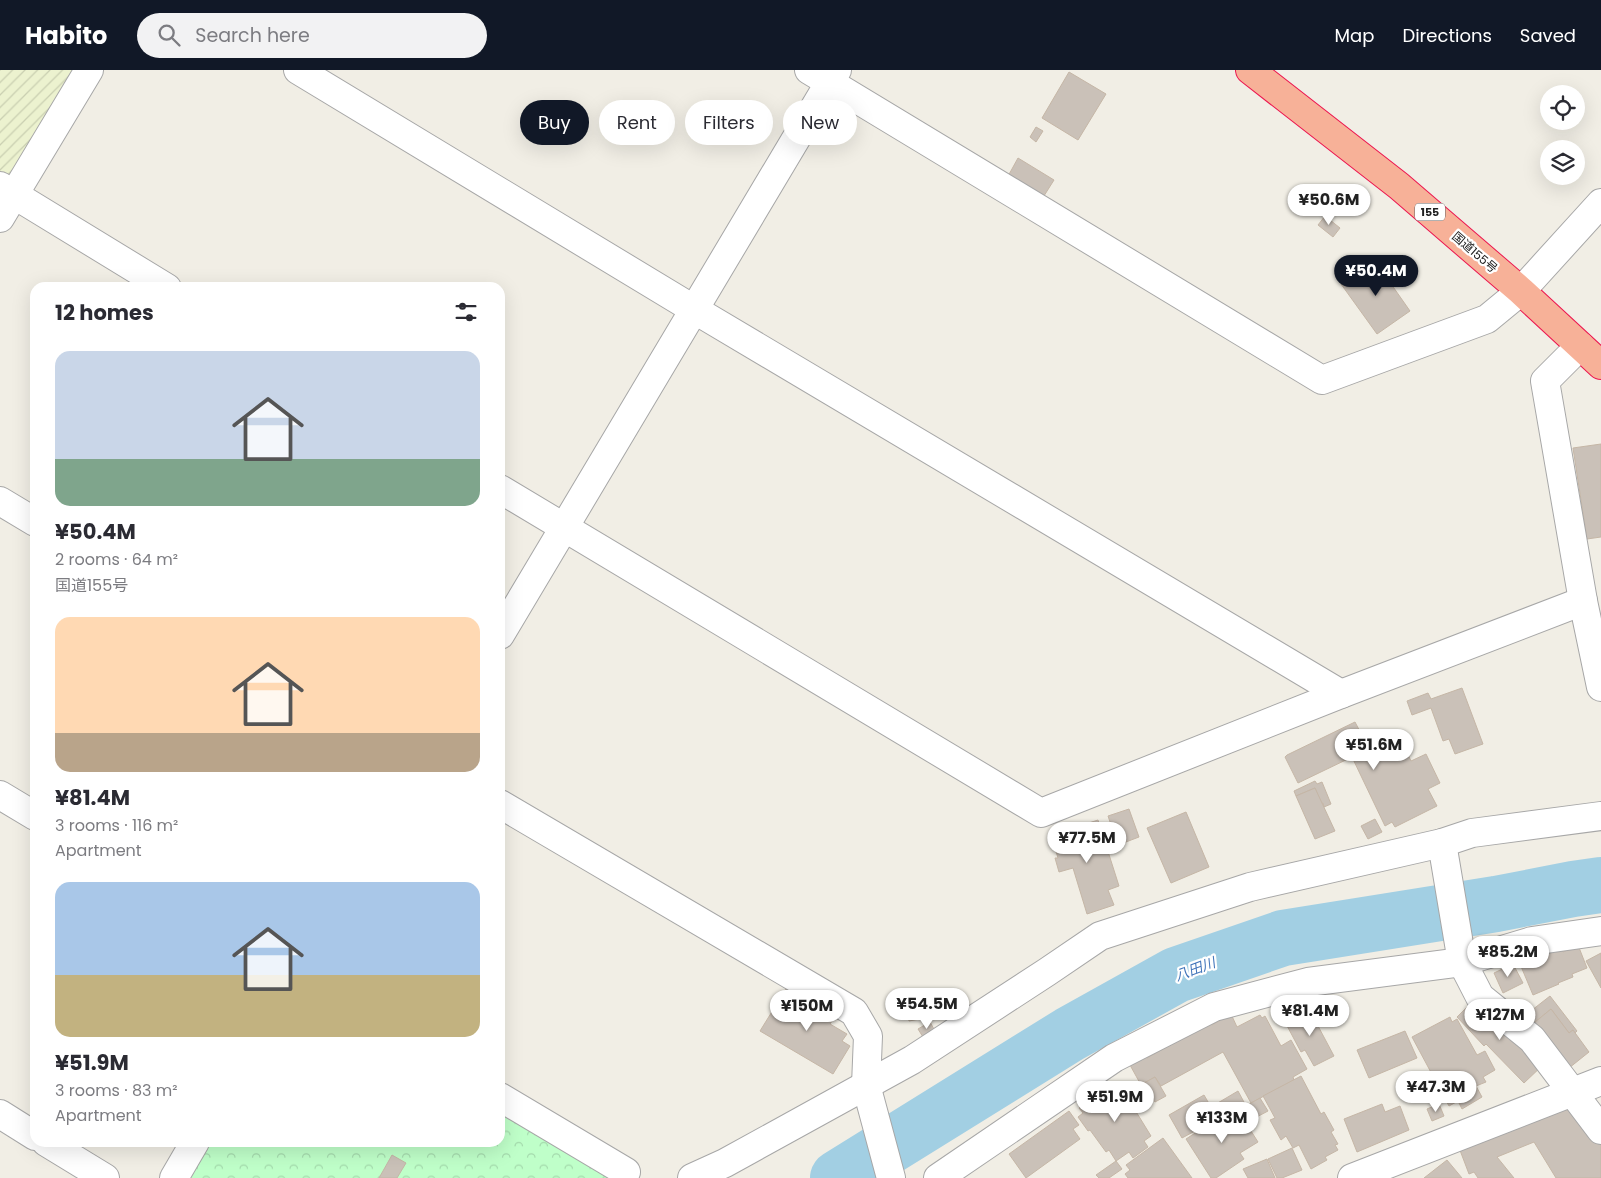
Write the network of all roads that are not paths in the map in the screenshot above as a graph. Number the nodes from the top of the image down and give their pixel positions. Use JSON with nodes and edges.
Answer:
{"nodes":[{"id":1,"x":89,"y":70,"type":"edge"},
{"id":2,"x":298,"y":70,"type":"edge"},
{"id":3,"x":1250,"y":70,"type":"edge"},
{"id":4,"x":826,"y":74,"type":"edge"},
{"id":5,"x":7,"y":191,"type":"edge"},
{"id":6,"x":1601,"y":203,"type":"edge"},
{"id":7,"x":0,"y":218,"type":"edge"},
{"id":8,"x":157,"y":282,"type":"edge"},
{"id":9,"x":1521,"y":291,"type":"junction"},
{"id":10,"x":695,"y":310,"type":"junction"},
{"id":11,"x":1580,"y":346,"type":"junction"},
{"id":12,"x":1601,"y":365,"type":"edge"},
{"id":13,"x":505,"y":492,"type":"edge"},
{"id":14,"x":0,"y":501,"type":"edge"},
{"id":15,"x":30,"y":519,"type":"edge"},
{"id":16,"x":565,"y":528,"type":"junction"},
{"id":17,"x":1583,"y":601,"type":"junction"},
{"id":18,"x":505,"y":627,"type":"edge"},
{"id":19,"x":1601,"y":687,"type":"edge"},
{"id":20,"x":1341,"y":694,"type":"junction"},
{"id":21,"x":0,"y":795,"type":"edge"},
{"id":22,"x":505,"y":807,"type":"edge"},
{"id":23,"x":30,"y":813,"type":"edge"},
{"id":24,"x":1601,"y":816,"type":"edge"},
{"id":25,"x":1442,"y":843,"type":"junction"},
{"id":26,"x":1601,"y":931,"type":"edge"},
{"id":27,"x":1460,"y":955,"type":"junction"},
{"id":28,"x":1601,"y":1081,"type":"edge"},
{"id":29,"x":867,"y":1089,"type":"junction"},
{"id":30,"x":1573,"y":1093,"type":"junction"},
{"id":31,"x":505,"y":1099,"type":"edge"},
{"id":32,"x":0,"y":1114,"type":"edge"},
{"id":33,"x":1601,"y":1130,"type":"edge"},
{"id":34,"x":30,"y":1133,"type":"edge"},
{"id":35,"x":54,"y":1147,"type":"edge"},
{"id":36,"x":192,"y":1147,"type":"edge"},
{"id":37,"x":626,"y":1172,"type":"dead end"},
{"id":38,"x":105,"y":1178,"type":"edge"},
{"id":39,"x":174,"y":1178,"type":"edge"},
{"id":40,"x":692,"y":1178,"type":"edge"},
{"id":41,"x":891,"y":1178,"type":"edge"},
{"id":42,"x":938,"y":1178,"type":"edge"},
{"id":43,"x":1352,"y":1178,"type":"edge"}],
"edges":[{"from":1,"to":5,"type":"street"},
{"from":2,"to":10,"type":"street"},
{"from":3,"to":9,"type":"highway","name":"国道155号","number":"155"},
{"from":4,"to":9,"type":"street"},
{"from":4,"to":10,"type":"street"},
{"from":5,"to":7,"type":"street"},
{"from":5,"to":8,"type":"street"},
{"from":6,"to":9,"type":"street"},
{"from":9,"to":11,"type":"highway","name":"国道155号","number":"155"},
{"from":10,"to":16,"type":"street"},
{"from":10,"to":20,"type":"street"},
{"from":11,"to":12,"type":"highway","name":"国道155号","number":"155"},
{"from":11,"to":17,"type":"street"},
{"from":13,"to":16,"type":"street"},
{"from":14,"to":15,"type":"street"},
{"from":16,"to":18,"type":"street"},
{"from":16,"to":20,"type":"street"},
{"from":17,"to":19,"type":"street"},
{"from":17,"to":20,"type":"street"},
{"from":21,"to":23,"type":"street"},
{"from":22,"to":29,"type":"street"},
{"from":24,"to":25,"type":"street"},
{"from":25,"to":27,"type":"street"},
{"from":25,"to":29,"type":"street"},
{"from":26,"to":27,"type":"street"},
{"from":27,"to":30,"type":"street"},
{"from":27,"to":42,"type":"street"},
{"from":28,"to":30,"type":"street"},
{"from":29,"to":40,"type":"street"},
{"from":29,"to":41,"type":"street"},
{"from":30,"to":33,"type":"street"},
{"from":30,"to":43,"type":"street"},
{"from":31,"to":37,"type":"street"},
{"from":32,"to":34,"type":"street"},
{"from":35,"to":38,"type":"street"},
{"from":36,"to":39,"type":"street"}]}
